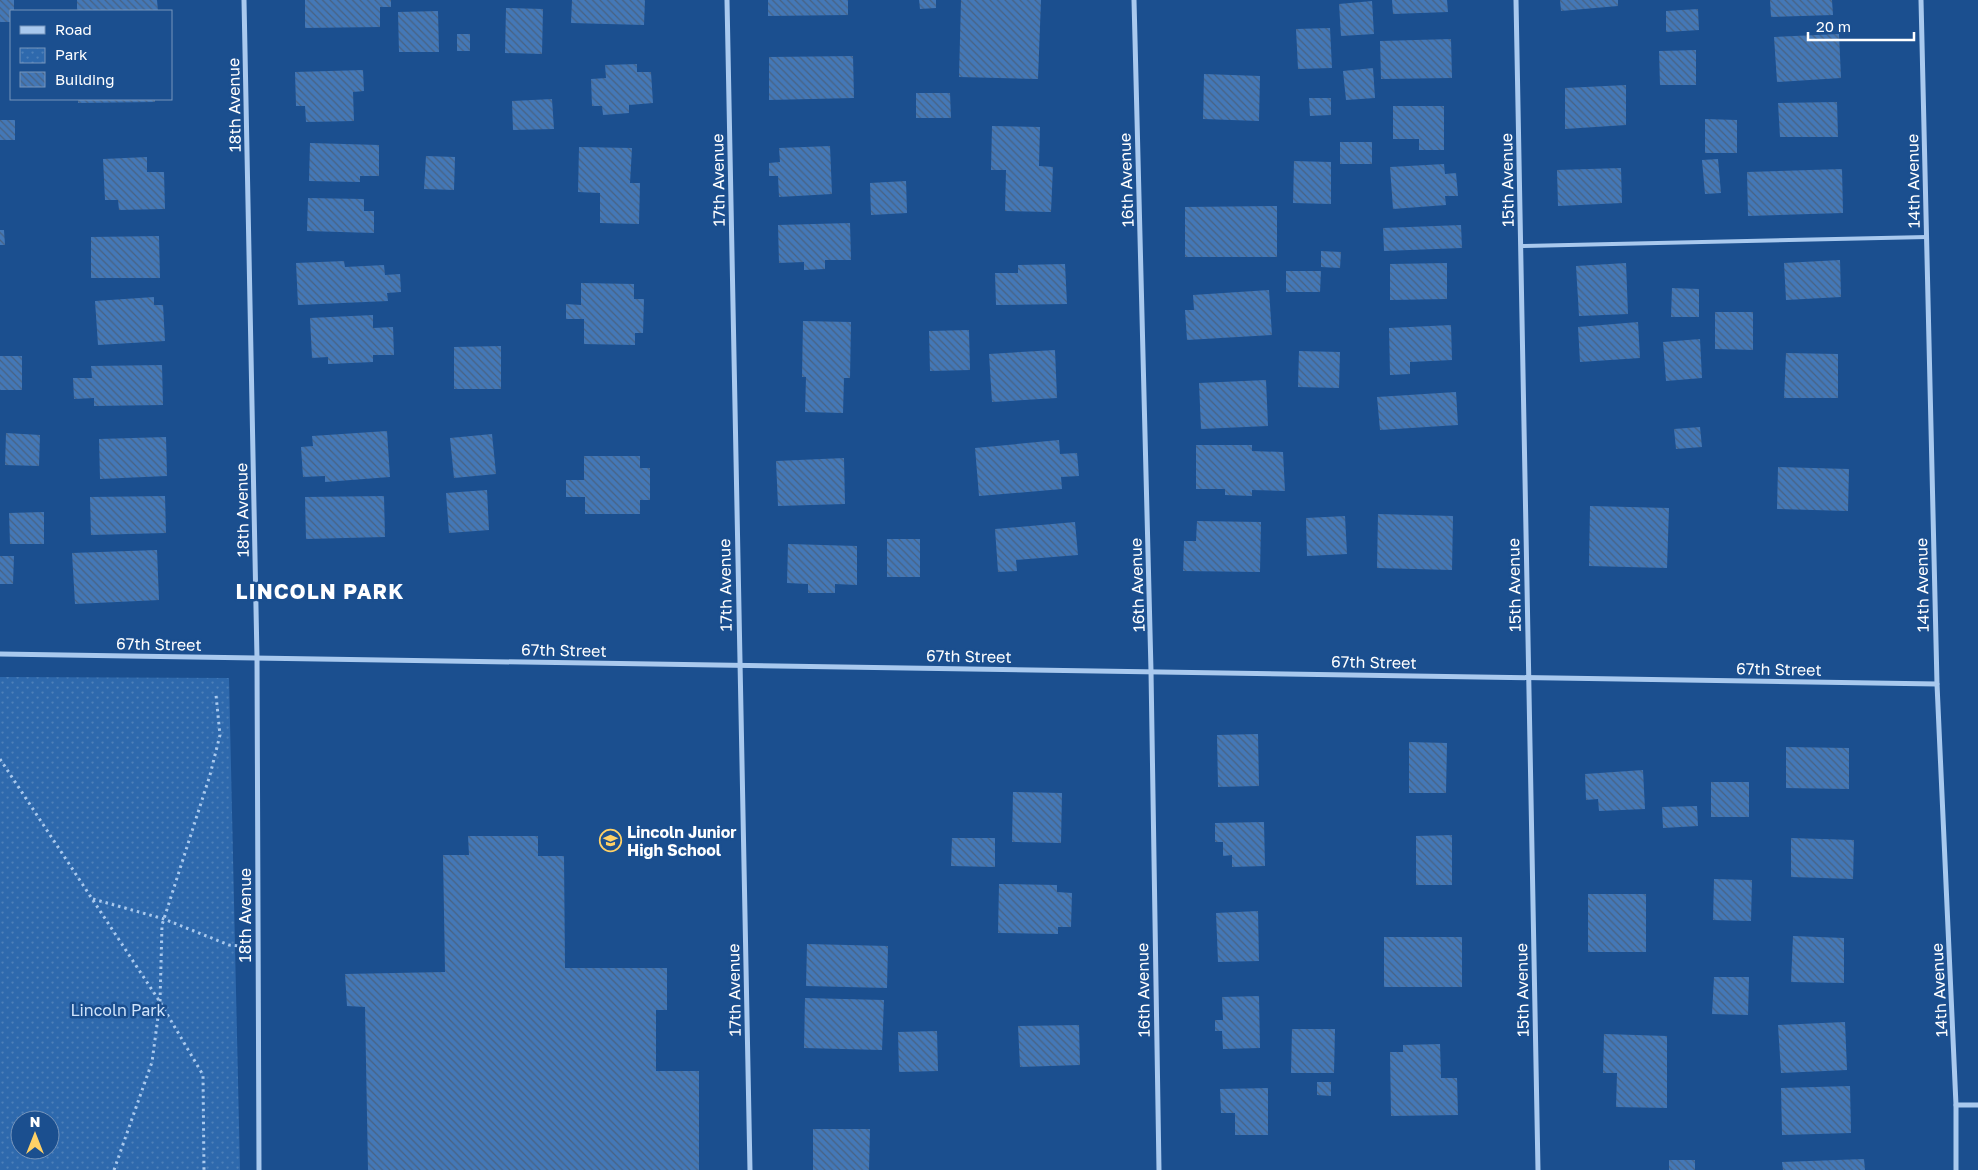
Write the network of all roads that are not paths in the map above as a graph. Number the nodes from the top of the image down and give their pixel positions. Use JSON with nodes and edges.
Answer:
{"nodes":[{"id":1,"x":244,"y":0,"type":"edge"},
{"id":2,"x":727,"y":0,"type":"edge"},
{"id":3,"x":1134,"y":0,"type":"edge"},
{"id":4,"x":1516,"y":0,"type":"edge"},
{"id":5,"x":1922,"y":0,"type":"edge"},
{"id":6,"x":1927,"y":237,"type":"junction"},
{"id":7,"x":1521,"y":246,"type":"junction"},
{"id":8,"x":0,"y":654,"type":"edge"},
{"id":9,"x":257,"y":658,"type":"junction"},
{"id":10,"x":739,"y":665,"type":"junction"},
{"id":11,"x":1151,"y":671,"type":"junction"},
{"id":12,"x":1528,"y":677,"type":"junction"},
{"id":13,"x":1937,"y":684,"type":"junction"},
{"id":14,"x":1956,"y":1105,"type":"junction"},
{"id":15,"x":1978,"y":1105,"type":"edge"},
{"id":16,"x":259,"y":1170,"type":"edge"},
{"id":17,"x":750,"y":1170,"type":"edge"},
{"id":18,"x":1159,"y":1170,"type":"edge"},
{"id":19,"x":1538,"y":1170,"type":"edge"},
{"id":20,"x":1956,"y":1170,"type":"edge"}],
"edges":[{"from":1,"to":9,"type":"street","name":"18th Avenue"},
{"from":2,"to":10,"type":"street","name":"17th Avenue"},
{"from":3,"to":11,"type":"street","name":"16th Avenue"},
{"from":4,"to":7,"type":"street","name":"15th Avenue"},
{"from":5,"to":6,"type":"street","name":"14th Avenue"},
{"from":6,"to":7,"type":"lane"},
{"from":6,"to":13,"type":"street","name":"14th Avenue"},
{"from":7,"to":12,"type":"street","name":"15th Avenue"},
{"from":8,"to":9,"type":"street","name":"67th Street"},
{"from":9,"to":10,"type":"street","name":"67th Street"},
{"from":9,"to":16,"type":"street","name":"18th Avenue"},
{"from":10,"to":11,"type":"street","name":"67th Street"},
{"from":10,"to":17,"type":"street","name":"17th Avenue"},
{"from":11,"to":12,"type":"street","name":"67th Street"},
{"from":11,"to":18,"type":"street","name":"16th Avenue"},
{"from":12,"to":13,"type":"street","name":"67th Street"},
{"from":12,"to":19,"type":"street","name":"15th Avenue"},
{"from":13,"to":14,"type":"street","name":"14th Avenue"},
{"from":14,"to":15,"type":"street"},
{"from":14,"to":20,"type":"street","name":"14th Avenue"}]}
